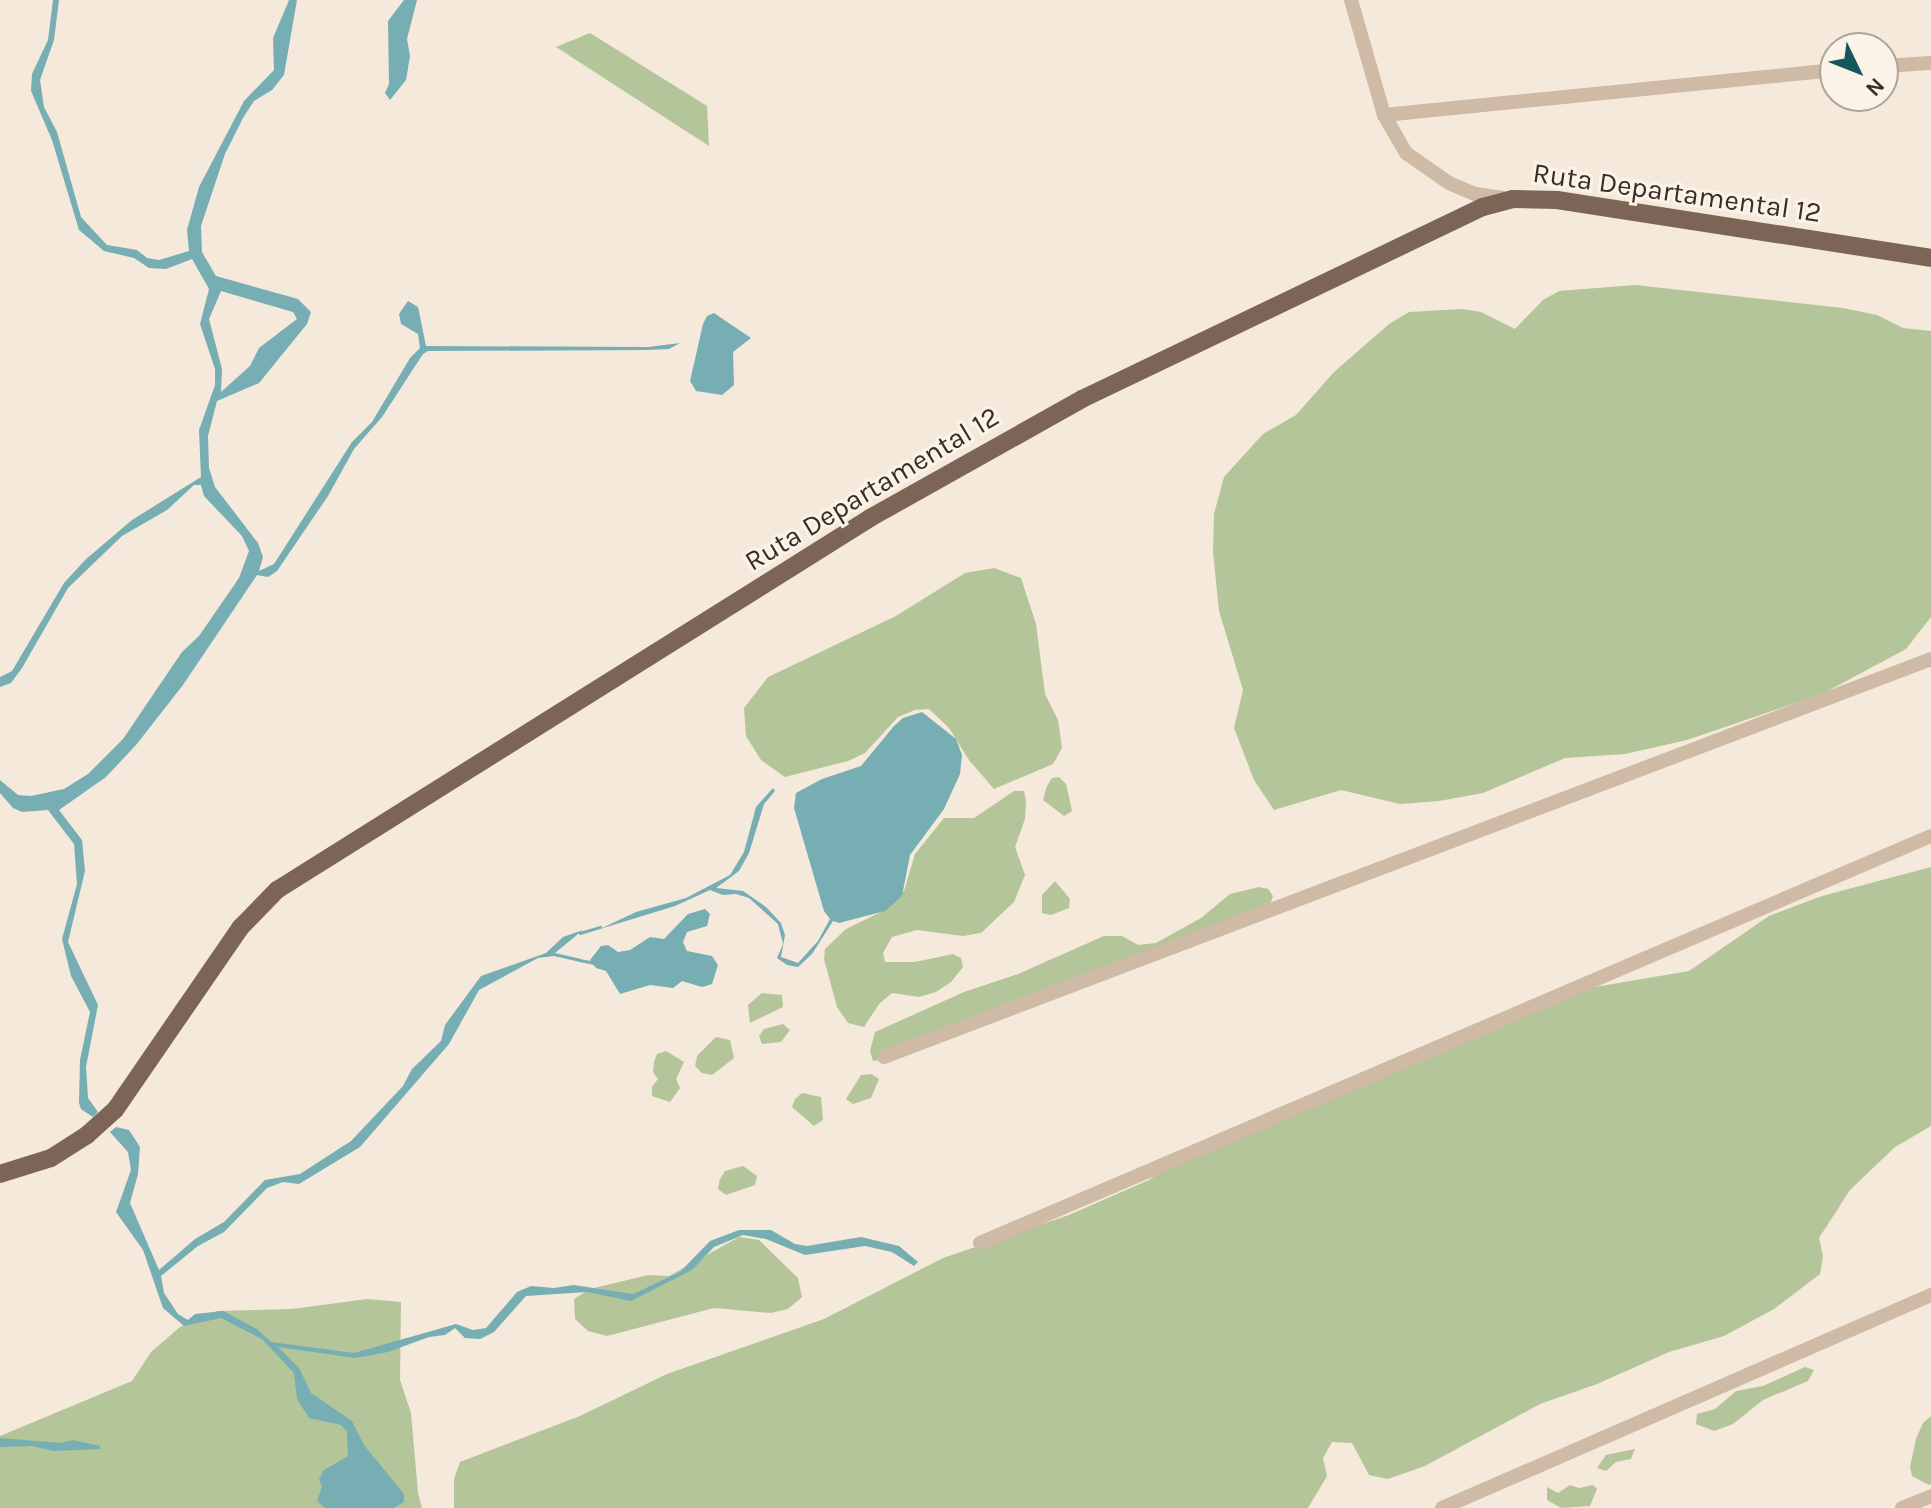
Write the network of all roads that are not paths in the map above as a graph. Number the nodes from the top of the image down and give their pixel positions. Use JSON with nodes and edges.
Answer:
{"nodes":[{"id":1,"x":1351,"y":0,"type":"edge"},
{"id":2,"x":1931,"y":63,"type":"edge"},
{"id":3,"x":1899,"y":65,"type":"edge"},
{"id":4,"x":1819,"y":72,"type":"edge"},
{"id":5,"x":1384,"y":115,"type":"junction"},
{"id":6,"x":1513,"y":199,"type":"junction"},
{"id":7,"x":1931,"y":258,"type":"edge"},
{"id":8,"x":1931,"y":659,"type":"edge"},
{"id":9,"x":1931,"y":836,"type":"edge"},
{"id":10,"x":884,"y":1057,"type":"dead end"},
{"id":11,"x":0,"y":1174,"type":"edge"},
{"id":12,"x":980,"y":1243,"type":"dead end"},
{"id":13,"x":1931,"y":1295,"type":"edge"},
{"id":14,"x":1931,"y":1496,"type":"edge"},
{"id":15,"x":1442,"y":1508,"type":"edge"},
{"id":16,"x":1902,"y":1508,"type":"edge"}],
"edges":[{"from":1,"to":5,"type":"street"},
{"from":2,"to":3,"type":"street"},
{"from":4,"to":5,"type":"street"},
{"from":5,"to":6,"type":"street"},
{"from":6,"to":7,"type":"main road","name":"Ruta Departamental 12"},
{"from":6,"to":11,"type":"main road","name":"Ruta Departamental 12"},
{"from":8,"to":10,"type":"street"},
{"from":9,"to":12,"type":"street"},
{"from":13,"to":15,"type":"street"},
{"from":14,"to":16,"type":"street"}]}
